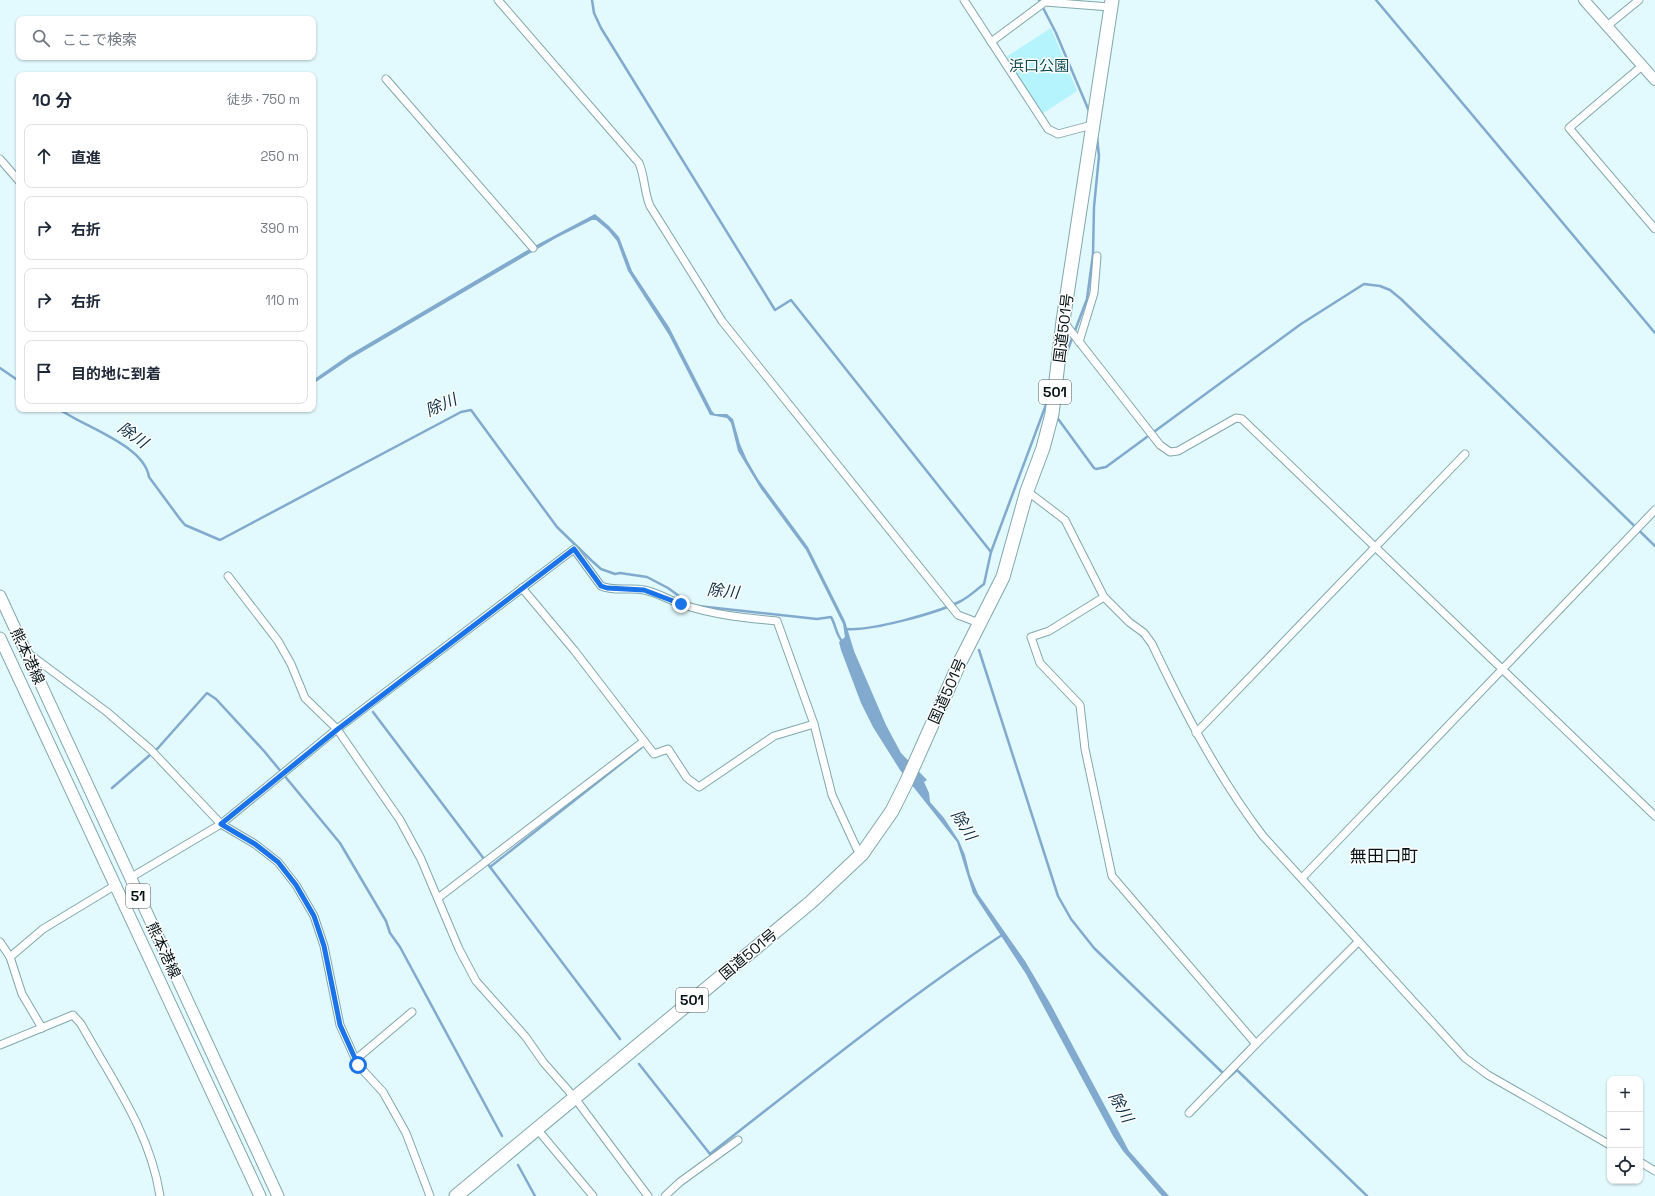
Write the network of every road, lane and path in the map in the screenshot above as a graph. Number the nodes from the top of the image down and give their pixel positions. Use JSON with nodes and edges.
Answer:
{"nodes":[{"id":1,"x":498,"y":0,"type":"edge"},
{"id":2,"x":964,"y":0,"type":"edge"},
{"id":3,"x":1584,"y":0,"type":"edge"},
{"id":4,"x":1639,"y":0,"type":"edge"},
{"id":5,"x":1111,"y":3,"type":"edge"},
{"id":6,"x":1607,"y":26,"type":"junction"},
{"id":7,"x":991,"y":42,"type":"junction"},
{"id":8,"x":1642,"y":66,"type":"junction"},
{"id":9,"x":386,"y":79,"type":"dead end"},
{"id":10,"x":1655,"y":80,"type":"edge"},
{"id":11,"x":1092,"y":125,"type":"junction"},
{"id":12,"x":0,"y":159,"type":"edge"},
{"id":13,"x":16,"y":178,"type":"edge"},
{"id":14,"x":1655,"y":229,"type":"edge"},
{"id":15,"x":533,"y":248,"type":"dead end"},
{"id":16,"x":1097,"y":256,"type":"dead end"},
{"id":17,"x":1063,"y":321,"type":"junction"},
{"id":18,"x":1079,"y":342,"type":"junction"},
{"id":19,"x":1465,"y":454,"type":"dead end"},
{"id":20,"x":1027,"y":491,"type":"junction"},
{"id":21,"x":1655,"y":510,"type":"edge"},
{"id":22,"x":1374,"y":547,"type":"junction"},
{"id":23,"x":228,"y":576,"type":"dead end"},
{"id":24,"x":522,"y":588,"type":"junction"},
{"id":25,"x":0,"y":596,"type":"edge"},
{"id":26,"x":1104,"y":596,"type":"junction"},
{"id":27,"x":979,"y":623,"type":"junction"},
{"id":28,"x":0,"y":638,"type":"edge"},
{"id":29,"x":26,"y":651,"type":"junction"},
{"id":30,"x":1501,"y":670,"type":"junction"},
{"id":31,"x":814,"y":724,"type":"junction"},
{"id":32,"x":338,"y":729,"type":"junction"},
{"id":33,"x":1196,"y":733,"type":"junction"},
{"id":34,"x":644,"y":741,"type":"junction"},
{"id":35,"x":1655,"y":816,"type":"edge"},
{"id":36,"x":221,"y":824,"type":"junction"},
{"id":37,"x":862,"y":854,"type":"junction"},
{"id":38,"x":130,"y":878,"type":"junction"},
{"id":39,"x":1302,"y":878,"type":"junction"},
{"id":40,"x":114,"y":886,"type":"junction"},
{"id":41,"x":438,"y":898,"type":"junction"},
{"id":42,"x":0,"y":942,"type":"edge"},
{"id":43,"x":1358,"y":942,"type":"junction"},
{"id":44,"x":10,"y":957,"type":"junction"},
{"id":45,"x":412,"y":1012,"type":"dead end"},
{"id":46,"x":42,"y":1028,"type":"junction"},
{"id":47,"x":1256,"y":1044,"type":"junction"},
{"id":48,"x":0,"y":1046,"type":"edge"},
{"id":49,"x":355,"y":1060,"type":"junction"},
{"id":50,"x":574,"y":1097,"type":"junction"},
{"id":51,"x":1189,"y":1113,"type":"dead end"},
{"id":52,"x":537,"y":1129,"type":"junction"},
{"id":53,"x":738,"y":1140,"type":"dead end"},
{"id":54,"x":1607,"y":1143,"type":"edge"},
{"id":55,"x":1643,"y":1164,"type":"edge"},
{"id":56,"x":1655,"y":1171,"type":"edge"},
{"id":57,"x":160,"y":1196,"type":"edge"},
{"id":58,"x":260,"y":1196,"type":"edge"},
{"id":59,"x":278,"y":1196,"type":"edge"},
{"id":60,"x":430,"y":1196,"type":"edge"},
{"id":61,"x":456,"y":1196,"type":"edge"},
{"id":62,"x":593,"y":1196,"type":"edge"},
{"id":63,"x":648,"y":1196,"type":"edge"},
{"id":64,"x":665,"y":1196,"type":"edge"}],
"edges":[{"from":1,"to":27,"type":"street"},
{"from":2,"to":7,"type":"street"},
{"from":3,"to":6,"type":"main road"},
{"from":4,"to":6,"type":"street"},
{"from":5,"to":7,"type":"street"},
{"from":5,"to":11,"type":"highway","name":"国道501号","number":"501"},
{"from":6,"to":8,"type":"main road"},
{"from":7,"to":11,"type":"street"},
{"from":8,"to":10,"type":"main road"},
{"from":8,"to":14,"type":"street"},
{"from":9,"to":15,"type":"street"},
{"from":11,"to":17,"type":"highway","name":"国道501号","number":"501"},
{"from":12,"to":13,"type":"street"},
{"from":16,"to":18,"type":"street"},
{"from":17,"to":18,"type":"street"},
{"from":17,"to":20,"type":"highway","name":"国道501号","number":"501"},
{"from":18,"to":22,"type":"street"},
{"from":19,"to":22,"type":"street"},
{"from":20,"to":26,"type":"street"},
{"from":20,"to":27,"type":"highway","name":"国道501号","number":"501"},
{"from":21,"to":30,"type":"street"},
{"from":22,"to":30,"type":"street"},
{"from":22,"to":33,"type":"street"},
{"from":23,"to":32,"type":"street"},
{"from":24,"to":31,"type":"street"},
{"from":24,"to":32,"type":"street"},
{"from":24,"to":34,"type":"street"},
{"from":25,"to":29,"type":"main road","name":"熊本港線","number":"51"},
{"from":26,"to":33,"type":"street"},
{"from":26,"to":47,"type":"street"},
{"from":27,"to":37,"type":"highway","name":"国道501号","number":"501"},
{"from":28,"to":40,"type":"main road","name":"熊本港線","number":"51"},
{"from":29,"to":36,"type":"street"},
{"from":29,"to":38,"type":"main road","name":"熊本港線","number":"51"},
{"from":30,"to":35,"type":"street"},
{"from":30,"to":39,"type":"street"},
{"from":31,"to":34,"type":"street"},
{"from":31,"to":37,"type":"street"},
{"from":32,"to":36,"type":"street"},
{"from":32,"to":41,"type":"street"},
{"from":33,"to":39,"type":"street"},
{"from":34,"to":41,"type":"street"},
{"from":36,"to":38,"type":"street"},
{"from":36,"to":49,"type":"street"},
{"from":37,"to":50,"type":"highway","name":"国道501号","number":"501"},
{"from":38,"to":59,"type":"main road","name":"熊本港線","number":"51"},
{"from":39,"to":43,"type":"street"},
{"from":40,"to":44,"type":"street"},
{"from":40,"to":58,"type":"main road","name":"熊本港線","number":"51"},
{"from":41,"to":50,"type":"street"},
{"from":42,"to":44,"type":"street"},
{"from":43,"to":47,"type":"street"},
{"from":43,"to":54,"type":"street"},
{"from":44,"to":46,"type":"street"},
{"from":45,"to":49,"type":"street"},
{"from":46,"to":48,"type":"street"},
{"from":46,"to":57,"type":"street"},
{"from":47,"to":51,"type":"street"},
{"from":49,"to":60,"type":"street"},
{"from":50,"to":52,"type":"highway","name":"国道501号","number":"501"},
{"from":50,"to":63,"type":"street"},
{"from":52,"to":61,"type":"highway","name":"国道501号","number":"501"},
{"from":52,"to":62,"type":"street"},
{"from":53,"to":64,"type":"street"},
{"from":55,"to":56,"type":"street"}]}
